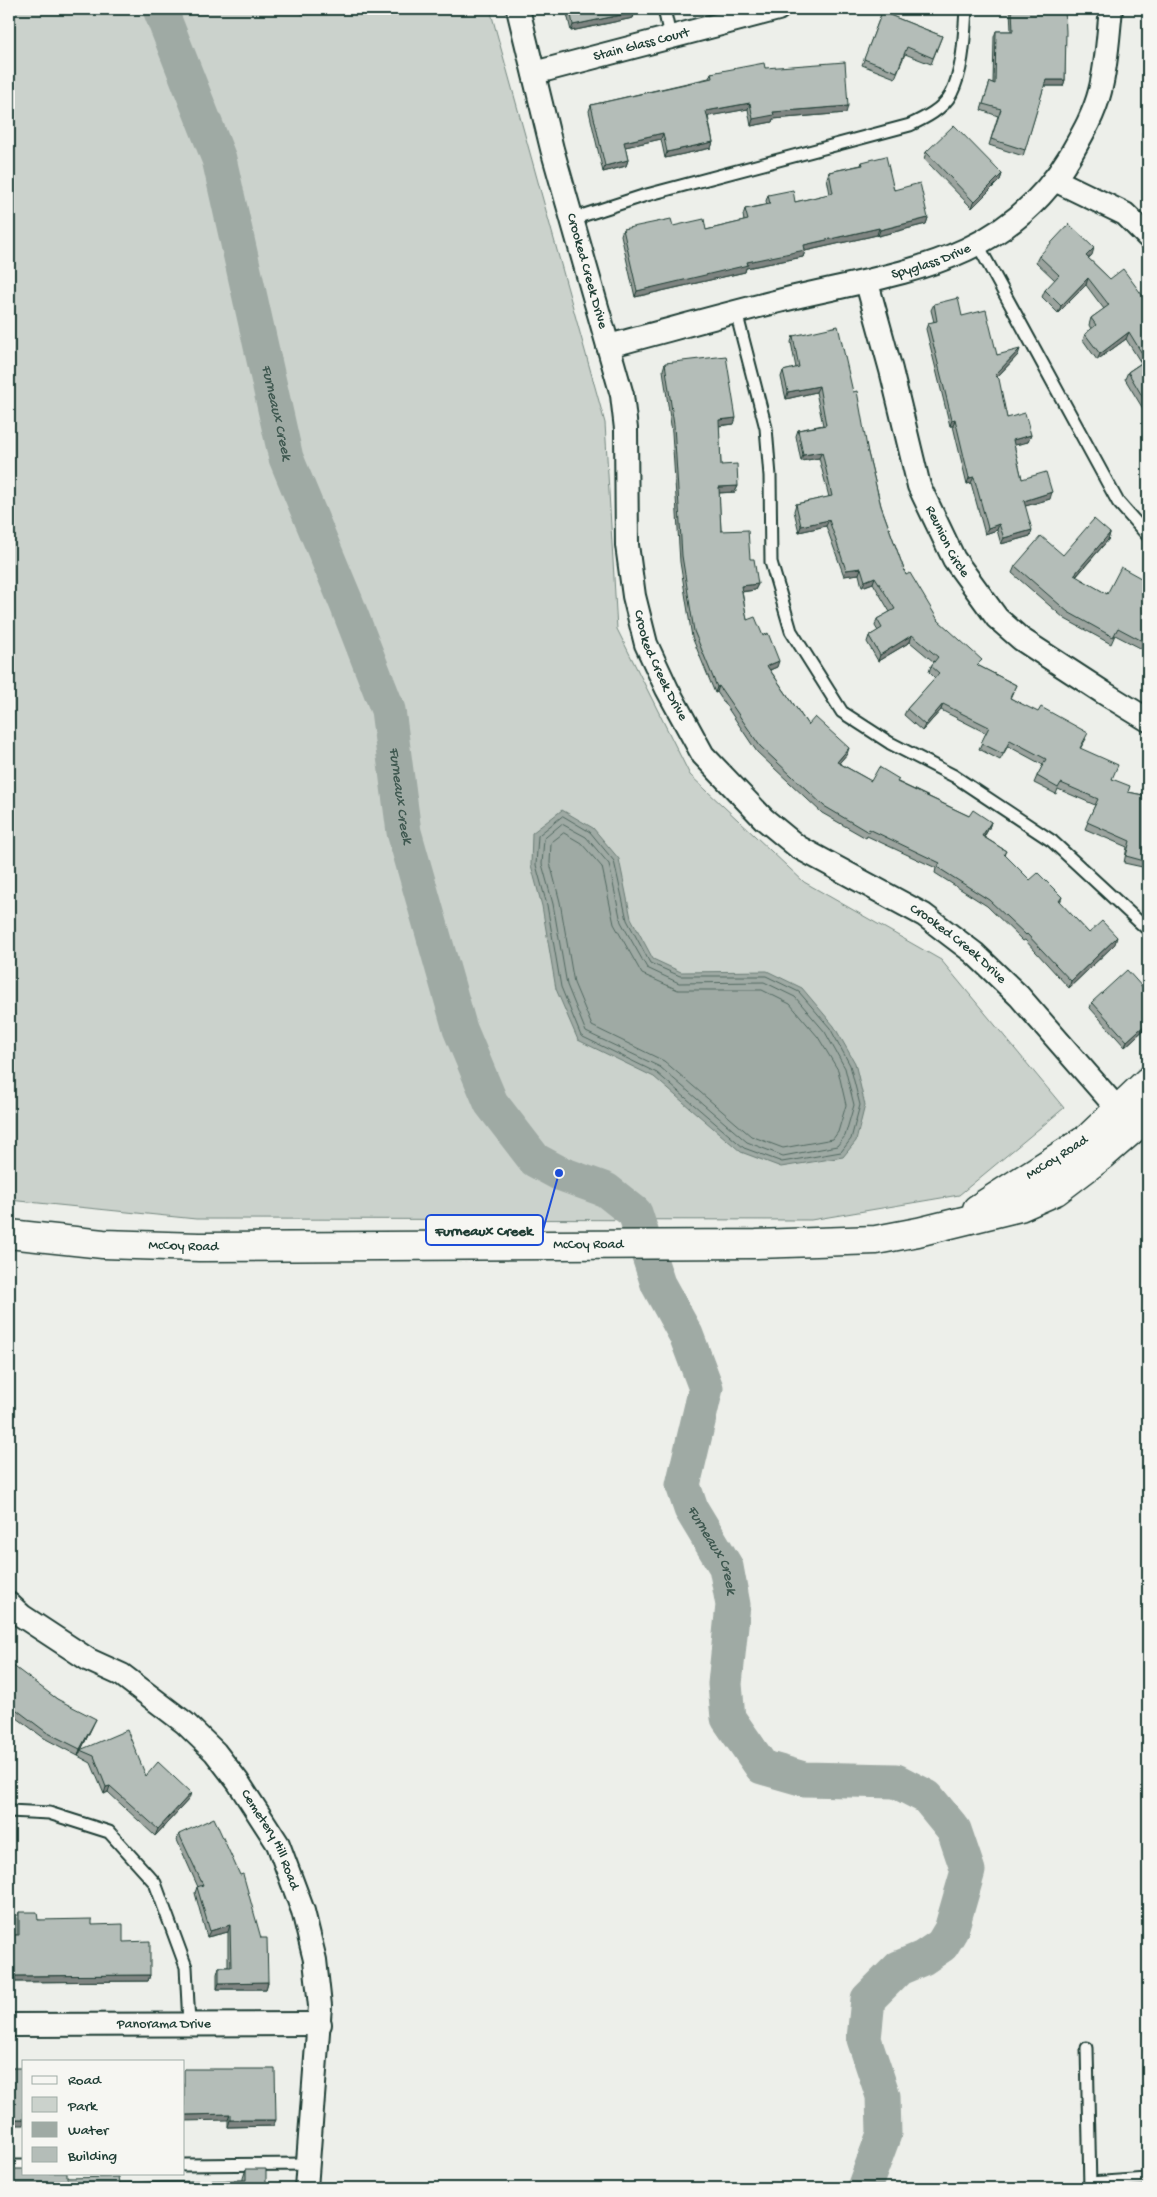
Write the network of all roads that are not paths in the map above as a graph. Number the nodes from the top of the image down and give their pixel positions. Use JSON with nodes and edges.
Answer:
{"nodes":[{"id":1,"x":518,"y":9,"type":"edge"},
{"id":2,"x":664,"y":9,"type":"edge"},
{"id":3,"x":778,"y":9,"type":"edge"},
{"id":4,"x":966,"y":9,"type":"edge"},
{"id":5,"x":1111,"y":9,"type":"edge"},
{"id":6,"x":670,"y":36,"type":"junction"},
{"id":7,"x":534,"y":73,"type":"junction"},
{"id":8,"x":1055,"y":180,"type":"junction"},
{"id":9,"x":572,"y":219,"type":"junction"},
{"id":10,"x":1148,"y":237,"type":"edge"},
{"id":11,"x":978,"y":245,"type":"junction"},
{"id":12,"x":866,"y":283,"type":"junction"},
{"id":13,"x":736,"y":312,"type":"junction"},
{"id":14,"x":608,"y":346,"type":"junction"},
{"id":15,"x":1148,"y":536,"type":"edge"},
{"id":16,"x":1148,"y":720,"type":"edge"},
{"id":17,"x":1148,"y":930,"type":"edge"},
{"id":18,"x":1148,"y":1082,"type":"edge"},
{"id":19,"x":1134,"y":1118,"type":"edge"},
{"id":20,"x":9,"y":1234,"type":"edge"},
{"id":21,"x":9,"y":1604,"type":"edge"},
{"id":22,"x":9,"y":1811,"type":"edge"},
{"id":23,"x":189,"y":2023,"type":"junction"},
{"id":24,"x":320,"y":2024,"type":"junction"},
{"id":25,"x":9,"y":2025,"type":"edge"},
{"id":26,"x":1087,"y":2048,"type":"dead end"},
{"id":27,"x":308,"y":2164,"type":"junction"},
{"id":28,"x":185,"y":2165,"type":"edge"},
{"id":29,"x":9,"y":2166,"type":"edge"},
{"id":30,"x":22,"y":2166,"type":"edge"},
{"id":31,"x":1148,"y":2179,"type":"edge"},
{"id":32,"x":1090,"y":2186,"type":"edge"},
{"id":33,"x":306,"y":2188,"type":"edge"}],
"edges":[{"from":1,"to":7,"type":"street","name":"Crooked Creek Drive"},
{"from":2,"to":6,"type":"lane"},
{"from":3,"to":6,"type":"street","name":"Stain Glass Court"},
{"from":4,"to":9,"type":"lane"},
{"from":5,"to":8,"type":"street","name":"Spyglass Drive"},
{"from":6,"to":7,"type":"street","name":"Stain Glass Court"},
{"from":7,"to":9,"type":"street","name":"Crooked Creek Drive"},
{"from":8,"to":10,"type":"street"},
{"from":8,"to":11,"type":"street","name":"Spyglass Drive"},
{"from":9,"to":14,"type":"street","name":"Crooked Creek Drive"},
{"from":11,"to":12,"type":"street","name":"Spyglass Drive"},
{"from":11,"to":15,"type":"lane"},
{"from":12,"to":13,"type":"street","name":"Spyglass Drive"},
{"from":12,"to":16,"type":"street","name":"Reunion Circle"},
{"from":13,"to":14,"type":"street","name":"Spyglass Drive"},
{"from":13,"to":17,"type":"lane"},
{"from":14,"to":19,"type":"street","name":"Crooked Creek Drive"},
{"from":18,"to":19,"type":"street","name":"McCoy Road"},
{"from":19,"to":20,"type":"street","name":"McCoy Road"},
{"from":21,"to":24,"type":"street","name":"Cemetery Hill Road"},
{"from":22,"to":23,"type":"lane"},
{"from":23,"to":24,"type":"street","name":"Panorama Drive"},
{"from":23,"to":25,"type":"street","name":"Panorama Drive"},
{"from":24,"to":27,"type":"street","name":"Cemetery Hill Road"},
{"from":26,"to":32,"type":"lane"},
{"from":27,"to":28,"type":"lane"},
{"from":27,"to":33,"type":"street","name":"Cemetery Hill Road"},
{"from":29,"to":30,"type":"lane"},
{"from":31,"to":32,"type":"lane"}]}
